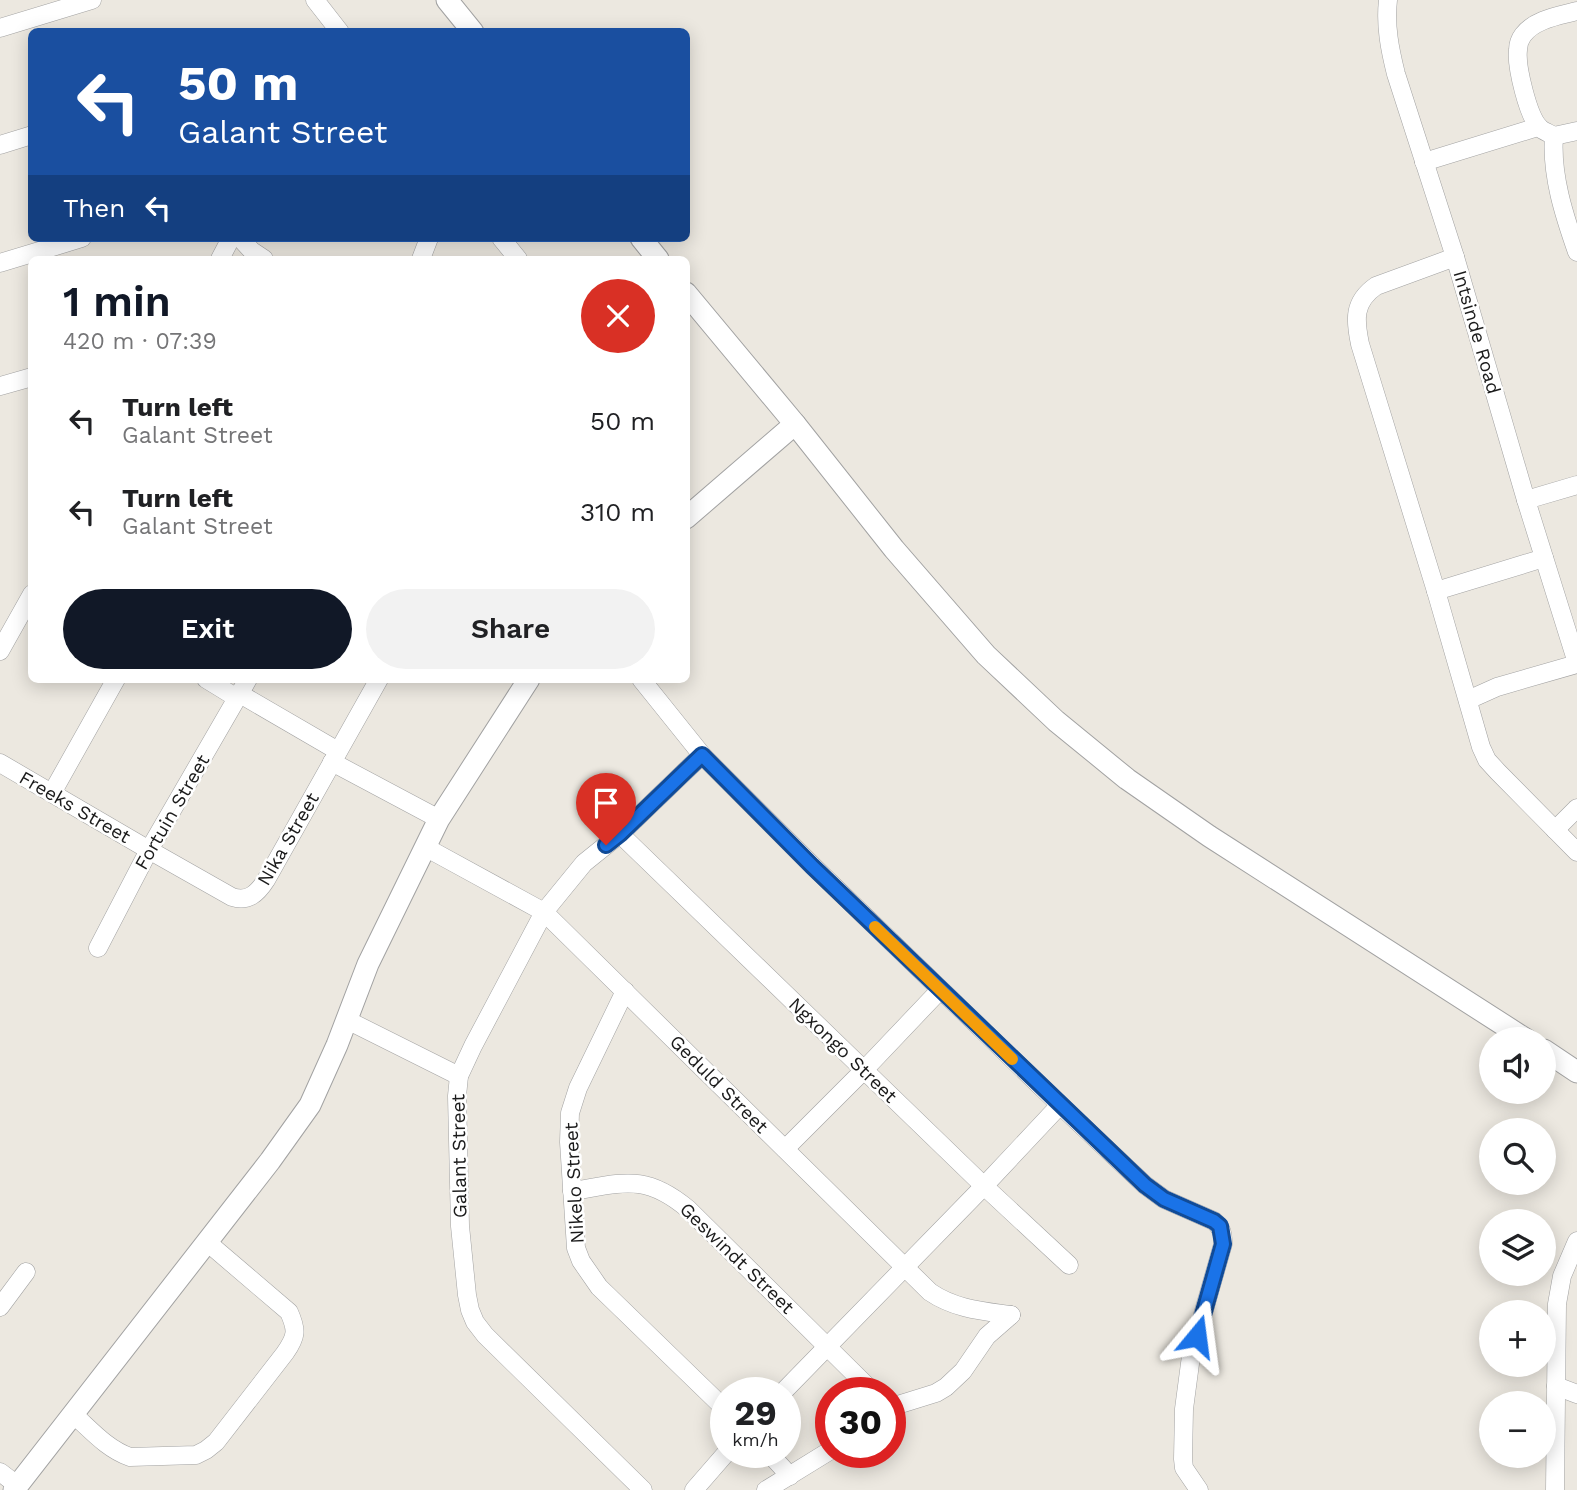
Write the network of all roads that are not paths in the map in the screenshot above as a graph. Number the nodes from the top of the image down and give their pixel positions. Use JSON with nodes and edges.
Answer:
{"nodes":[{"id":1,"x":92,"y":0,"type":"edge"},
{"id":2,"x":316,"y":0,"type":"edge"},
{"id":3,"x":447,"y":0,"type":"edge"},
{"id":4,"x":1388,"y":0,"type":"edge"},
{"id":5,"x":1577,"y":10,"type":"edge"},
{"id":6,"x":0,"y":28,"type":"edge"},
{"id":7,"x":337,"y":28,"type":"edge"},
{"id":8,"x":470,"y":28,"type":"edge"},
{"id":9,"x":1546,"y":131,"type":"junction"},
{"id":10,"x":1577,"y":131,"type":"edge"},
{"id":11,"x":28,"y":136,"type":"edge"},
{"id":12,"x":0,"y":145,"type":"edge"},
{"id":13,"x":1424,"y":162,"type":"junction"},
{"id":14,"x":69,"y":242,"type":"edge"},
{"id":15,"x":244,"y":242,"type":"edge"},
{"id":16,"x":504,"y":242,"type":"edge"},
{"id":17,"x":644,"y":242,"type":"edge"},
{"id":18,"x":1577,"y":252,"type":"edge"},
{"id":19,"x":260,"y":256,"type":"edge"},
{"id":20,"x":516,"y":256,"type":"edge"},
{"id":21,"x":656,"y":256,"type":"edge"},
{"id":22,"x":1455,"y":257,"type":"junction"},
{"id":23,"x":0,"y":263,"type":"edge"},
{"id":24,"x":690,"y":298,"type":"edge"},
{"id":25,"x":28,"y":378,"type":"edge"},
{"id":26,"x":0,"y":386,"type":"edge"},
{"id":27,"x":795,"y":424,"type":"junction"},
{"id":28,"x":1577,"y":485,"type":"edge"},
{"id":29,"x":1526,"y":500,"type":"junction"},
{"id":30,"x":690,"y":515,"type":"edge"},
{"id":31,"x":1544,"y":558,"type":"junction"},
{"id":32,"x":1436,"y":591,"type":"junction"},
{"id":33,"x":28,"y":601,"type":"edge"},
{"id":34,"x":1568,"y":605,"type":"edge"},
{"id":35,"x":0,"y":651,"type":"edge"},
{"id":36,"x":1577,"y":664,"type":"edge"},
{"id":37,"x":114,"y":683,"type":"edge"},
{"id":38,"x":219,"y":683,"type":"edge"},
{"id":39,"x":377,"y":683,"type":"edge"},
{"id":40,"x":526,"y":683,"type":"edge"},
{"id":41,"x":644,"y":683,"type":"edge"},
{"id":42,"x":242,"y":690,"type":"edge"},
{"id":43,"x":1468,"y":700,"type":"junction"},
{"id":44,"x":702,"y":755,"type":"junction"},
{"id":45,"x":335,"y":757,"type":"junction"},
{"id":46,"x":0,"y":763,"type":"edge"},
{"id":47,"x":52,"y":793,"type":"junction"},
{"id":48,"x":1577,"y":808,"type":"edge"},
{"id":49,"x":439,"y":818,"type":"junction"},
{"id":50,"x":1555,"y":831,"type":"junction"},
{"id":51,"x":620,"y":834,"type":"junction"},
{"id":52,"x":425,"y":846,"type":"junction"},
{"id":53,"x":149,"y":850,"type":"junction"},
{"id":54,"x":1577,"y":852,"type":"edge"},
{"id":55,"x":544,"y":912,"type":"junction"},
{"id":56,"x":98,"y":948,"type":"dead end"},
{"id":57,"x":940,"y":990,"type":"junction"},
{"id":58,"x":625,"y":991,"type":"junction"},
{"id":59,"x":346,"y":1020,"type":"junction"},
{"id":60,"x":1507,"y":1027,"type":"edge"},
{"id":61,"x":1556,"y":1059,"type":"edge"},
{"id":62,"x":864,"y":1070,"type":"junction"},
{"id":63,"x":1577,"y":1072,"type":"edge"},
{"id":64,"x":459,"y":1076,"type":"junction"},
{"id":65,"x":1060,"y":1105,"type":"junction"},
{"id":66,"x":785,"y":1149,"type":"junction"},
{"id":67,"x":984,"y":1186,"type":"junction"},
{"id":68,"x":572,"y":1191,"type":"junction"},
{"id":69,"x":1577,"y":1241,"type":"edge"},
{"id":70,"x":207,"y":1242,"type":"junction"},
{"id":71,"x":1572,"y":1262,"type":"edge"},
{"id":72,"x":1069,"y":1265,"type":"dead end"},
{"id":73,"x":904,"y":1266,"type":"junction"},
{"id":74,"x":26,"y":1272,"type":"dead end"},
{"id":75,"x":0,"y":1307,"type":"edge"},
{"id":76,"x":828,"y":1347,"type":"junction"},
{"id":77,"x":798,"y":1377,"type":"edge"},
{"id":78,"x":858,"y":1377,"type":"edge"},
{"id":79,"x":1556,"y":1386,"type":"junction"},
{"id":80,"x":1577,"y":1394,"type":"edge"},
{"id":81,"x":710,"y":1395,"type":"edge"},
{"id":82,"x":906,"y":1402,"type":"edge"},
{"id":83,"x":73,"y":1414,"type":"junction"},
{"id":84,"x":815,"y":1460,"type":"edge"},
{"id":85,"x":713,"y":1468,"type":"edge"},
{"id":86,"x":783,"y":1468,"type":"edge"},
{"id":87,"x":0,"y":1472,"type":"edge"},
{"id":88,"x":790,"y":1476,"type":"junction"},
{"id":89,"x":15,"y":1488,"type":"edge"},
{"id":90,"x":643,"y":1490,"type":"edge"},
{"id":91,"x":694,"y":1490,"type":"edge"},
{"id":92,"x":766,"y":1490,"type":"edge"},
{"id":93,"x":1199,"y":1490,"type":"edge"},
{"id":94,"x":1555,"y":1490,"type":"edge"}],
"edges":[{"from":1,"to":6,"type":"street"},
{"from":2,"to":7,"type":"street"},
{"from":3,"to":8,"type":"street"},
{"from":4,"to":13,"type":"street","name":"Intsinde Road"},
{"from":5,"to":9,"type":"street"},
{"from":9,"to":10,"type":"street"},
{"from":9,"to":13,"type":"street"},
{"from":9,"to":18,"type":"street"},
{"from":11,"to":12,"type":"street"},
{"from":13,"to":22,"type":"street","name":"Intsinde Road"},
{"from":14,"to":23,"type":"street"},
{"from":15,"to":19,"type":"street"},
{"from":16,"to":20,"type":"street"},
{"from":17,"to":21,"type":"street"},
{"from":22,"to":29,"type":"street","name":"Intsinde Road"},
{"from":22,"to":32,"type":"street"},
{"from":24,"to":27,"type":"street"},
{"from":25,"to":26,"type":"street"},
{"from":27,"to":30,"type":"street"},
{"from":27,"to":60,"type":"street"},
{"from":28,"to":29,"type":"street"},
{"from":29,"to":31,"type":"street","name":"Intsinde Road"},
{"from":31,"to":32,"type":"street"},
{"from":31,"to":34,"type":"street","name":"Intsinde Road"},
{"from":32,"to":43,"type":"street"},
{"from":33,"to":35,"type":"street"},
{"from":34,"to":36,"type":"street","name":"Intsinde Road"},
{"from":36,"to":43,"type":"street"},
{"from":37,"to":47,"type":"street"},
{"from":38,"to":42,"type":"street"},
{"from":39,"to":45,"type":"street","name":"Nika Street"},
{"from":40,"to":49,"type":"street"},
{"from":41,"to":44,"type":"street"},
{"from":42,"to":45,"type":"street"},
{"from":42,"to":53,"type":"street","name":"Fortuin Street"},
{"from":43,"to":50,"type":"street"},
{"from":44,"to":51,"type":"street","name":"Galant Street"},
{"from":44,"to":57,"type":"street"},
{"from":45,"to":49,"type":"street"},
{"from":45,"to":53,"type":"street","name":"Nika Street"},
{"from":46,"to":47,"type":"street","name":"Freeks Street"},
{"from":47,"to":53,"type":"street","name":"Freeks Street"},
{"from":48,"to":50,"type":"street"},
{"from":49,"to":52,"type":"street"},
{"from":50,"to":54,"type":"street"},
{"from":51,"to":55,"type":"street","name":"Galant Street"},
{"from":51,"to":62,"type":"street","name":"Ngxongo Street"},
{"from":52,"to":55,"type":"street","name":"Geduld Street"},
{"from":52,"to":59,"type":"street"},
{"from":53,"to":56,"type":"street","name":"Fortuin Street"},
{"from":55,"to":58,"type":"street","name":"Geduld Street"},
{"from":55,"to":64,"type":"street","name":"Galant Street"},
{"from":57,"to":62,"type":"street"},
{"from":57,"to":65,"type":"street"},
{"from":58,"to":66,"type":"street","name":"Geduld Street"},
{"from":58,"to":68,"type":"street","name":"Nikelo Street"},
{"from":59,"to":64,"type":"street"},
{"from":59,"to":70,"type":"street"},
{"from":61,"to":63,"type":"street"},
{"from":62,"to":66,"type":"street"},
{"from":62,"to":67,"type":"street","name":"Ngxongo Street"},
{"from":64,"to":90,"type":"street","name":"Galant Street"},
{"from":65,"to":67,"type":"street"},
{"from":65,"to":93,"type":"street"},
{"from":66,"to":73,"type":"street","name":"Geduld Street"},
{"from":67,"to":72,"type":"street","name":"Ngxongo Street"},
{"from":67,"to":73,"type":"street"},
{"from":68,"to":76,"type":"street","name":"Geswindt Street"},
{"from":68,"to":81,"type":"street","name":"Nikelo Street"},
{"from":69,"to":71,"type":"street"},
{"from":70,"to":83,"type":"street"},
{"from":70,"to":83,"type":"street"},
{"from":71,"to":79,"type":"street"},
{"from":73,"to":76,"type":"street"},
{"from":73,"to":82,"type":"street","name":"Geduld Street"},
{"from":74,"to":75,"type":"street"},
{"from":76,"to":77,"type":"street"},
{"from":76,"to":78,"type":"street","name":"Geswindt Street"},
{"from":79,"to":80,"type":"street"},
{"from":79,"to":94,"type":"street"},
{"from":83,"to":89,"type":"street"},
{"from":84,"to":88,"type":"street"},
{"from":85,"to":91,"type":"street"},
{"from":86,"to":88,"type":"street"},
{"from":87,"to":89,"type":"street"},
{"from":88,"to":92,"type":"street"}]}
